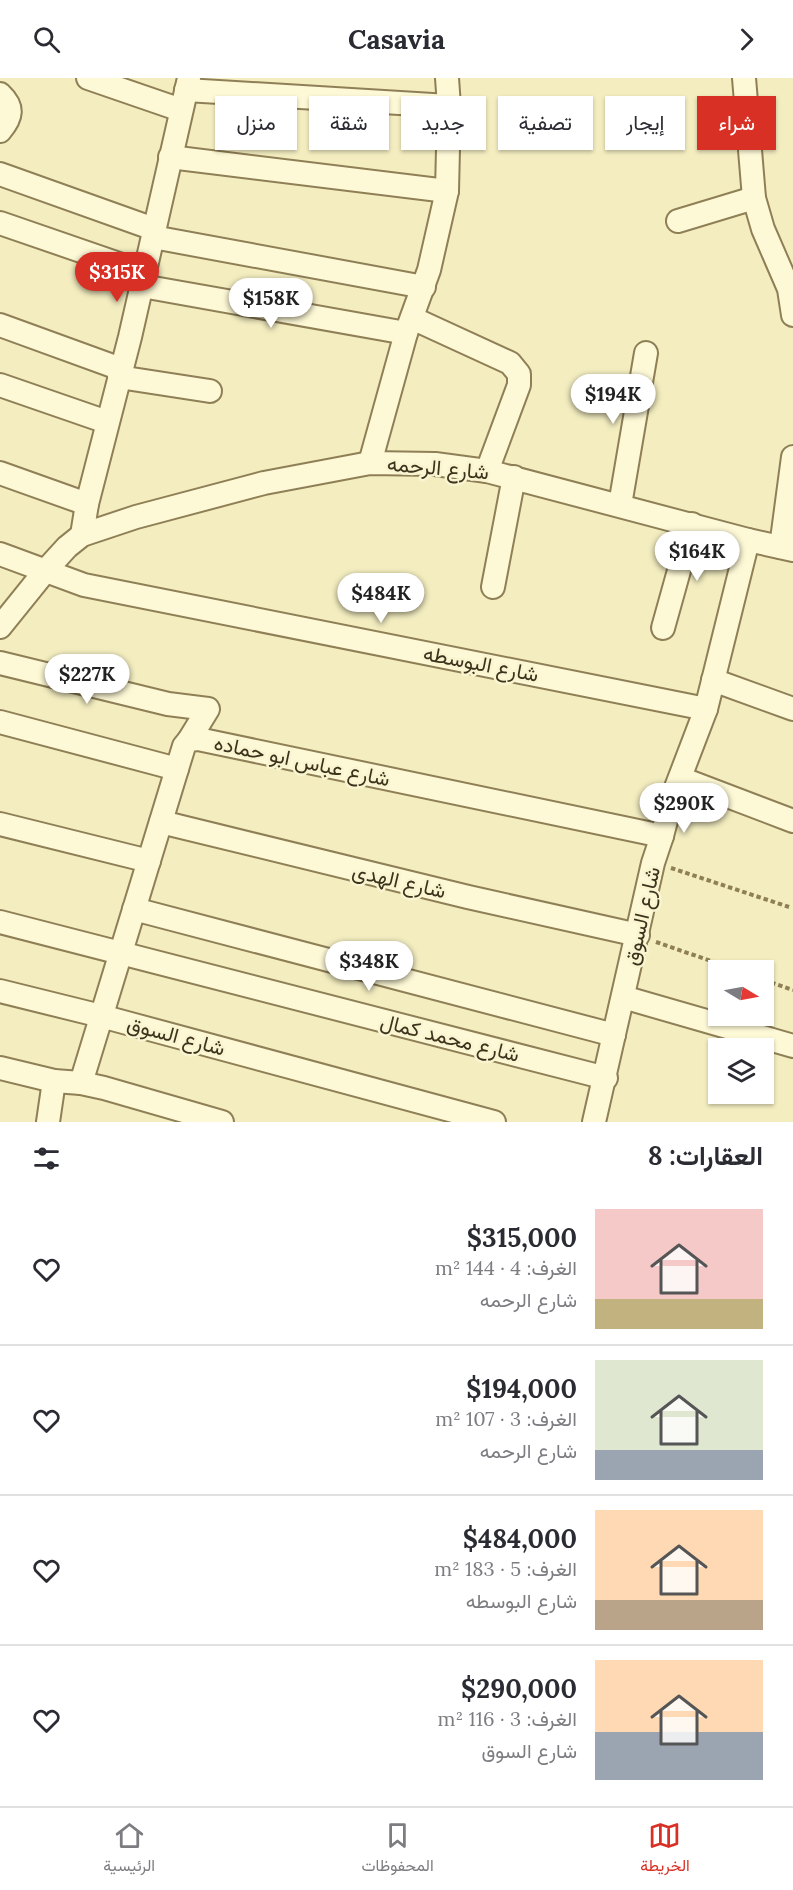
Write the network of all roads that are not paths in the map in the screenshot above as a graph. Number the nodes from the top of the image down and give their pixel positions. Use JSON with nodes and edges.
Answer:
{"nodes":[{"id":1,"x":88,"y":78,"type":"edge"},
{"id":2,"x":447,"y":78,"type":"edge"},
{"id":3,"x":744,"y":78,"type":"edge"},
{"id":4,"x":185,"y":93,"type":"edge"},
{"id":5,"x":0,"y":94,"type":"edge"},
{"id":6,"x":448,"y":96,"type":"edge"},
{"id":7,"x":401,"y":104,"type":"edge"},
{"id":8,"x":0,"y":131,"type":"edge"},
{"id":9,"x":448,"y":150,"type":"edge"},
{"id":10,"x":170,"y":157,"type":"junction"},
{"id":11,"x":0,"y":174,"type":"edge"},
{"id":12,"x":447,"y":192,"type":"junction"},
{"id":13,"x":754,"y":198,"type":"junction"},
{"id":14,"x":678,"y":221,"type":"dead end"},
{"id":15,"x":0,"y":223,"type":"edge"},
{"id":16,"x":153,"y":233,"type":"junction"},
{"id":17,"x":143,"y":280,"type":"junction"},
{"id":18,"x":424,"y":287,"type":"junction"},
{"id":19,"x":793,"y":315,"type":"edge"},
{"id":20,"x":409,"y":325,"type":"junction"},
{"id":21,"x":0,"y":326,"type":"edge"},
{"id":22,"x":646,"y":353,"type":"dead end"},
{"id":23,"x":120,"y":373,"type":"junction"},
{"id":24,"x":0,"y":385,"type":"edge"},
{"id":25,"x":210,"y":391,"type":"dead end"},
{"id":26,"x":107,"y":422,"type":"junction"},
{"id":27,"x":793,"y":458,"type":"edge"},
{"id":28,"x":370,"y":463,"type":"junction"},
{"id":29,"x":487,"y":471,"type":"junction"},
{"id":30,"x":0,"y":473,"type":"edge"},
{"id":31,"x":514,"y":477,"type":"junction"},
{"id":32,"x":87,"y":504,"type":"junction"},
{"id":33,"x":620,"y":505,"type":"junction"},
{"id":34,"x":692,"y":524,"type":"junction"},
{"id":35,"x":82,"y":535,"type":"junction"},
{"id":36,"x":748,"y":540,"type":"junction"},
{"id":37,"x":787,"y":548,"type":"edge"},
{"id":38,"x":0,"y":554,"type":"edge"},
{"id":39,"x":46,"y":570,"type":"junction"},
{"id":40,"x":492,"y":586,"type":"dead end"},
{"id":41,"x":4,"y":616,"type":"edge"},
{"id":42,"x":663,"y":628,"type":"dead end"},
{"id":43,"x":0,"y":663,"type":"edge"},
{"id":44,"x":713,"y":680,"type":"junction"},
{"id":45,"x":706,"y":709,"type":"junction"},
{"id":46,"x":793,"y":709,"type":"edge"},
{"id":47,"x":0,"y":722,"type":"edge"},
{"id":48,"x":189,"y":740,"type":"junction"},
{"id":49,"x":177,"y":769,"type":"junction"},
{"id":50,"x":680,"y":778,"type":"junction"},
{"id":51,"x":793,"y":821,"type":"edge"},
{"id":52,"x":161,"y":822,"type":"junction"},
{"id":53,"x":0,"y":824,"type":"edge"},
{"id":54,"x":662,"y":836,"type":"junction"},
{"id":55,"x":149,"y":861,"type":"junction"},
{"id":56,"x":134,"y":909,"type":"junction"},
{"id":57,"x":0,"y":922,"type":"edge"},
{"id":58,"x":638,"y":935,"type":"junction"},
{"id":59,"x":121,"y":953,"type":"junction"},
{"id":60,"x":0,"y":991,"type":"edge"},
{"id":61,"x":623,"y":997,"type":"junction"},
{"id":62,"x":101,"y":1016,"type":"junction"},
{"id":63,"x":614,"y":1035,"type":"junction"},
{"id":64,"x":793,"y":1046,"type":"edge"},
{"id":65,"x":0,"y":1068,"type":"edge"},
{"id":66,"x":606,"y":1078,"type":"junction"},
{"id":67,"x":54,"y":1082,"type":"junction"},
{"id":68,"x":81,"y":1083,"type":"junction"},
{"id":69,"x":144,"y":1100,"type":"junction"},
{"id":70,"x":48,"y":1122,"type":"edge"},
{"id":71,"x":189,"y":1122,"type":"edge"},
{"id":72,"x":222,"y":1122,"type":"edge"},
{"id":73,"x":494,"y":1122,"type":"edge"},
{"id":74,"x":594,"y":1122,"type":"edge"}],
"edges":[{"from":1,"to":4,"type":"street"},
{"from":2,"to":6,"type":"street"},
{"from":3,"to":13,"type":"street"},
{"from":4,"to":7,"type":"street"},
{"from":4,"to":10,"type":"street"},
{"from":5,"to":8,"type":"street"},
{"from":9,"to":12,"type":"street"},
{"from":10,"to":12,"type":"street"},
{"from":10,"to":16,"type":"street"},
{"from":11,"to":16,"type":"street"},
{"from":12,"to":18,"type":"street"},
{"from":13,"to":14,"type":"street"},
{"from":13,"to":19,"type":"street"},
{"from":15,"to":17,"type":"street"},
{"from":16,"to":17,"type":"street"},
{"from":16,"to":18,"type":"street"},
{"from":17,"to":20,"type":"street"},
{"from":17,"to":23,"type":"street"},
{"from":18,"to":20,"type":"street"},
{"from":20,"to":28,"type":"street"},
{"from":20,"to":29,"type":"street"},
{"from":21,"to":23,"type":"street"},
{"from":22,"to":33,"type":"street"},
{"from":23,"to":25,"type":"street"},
{"from":23,"to":26,"type":"street"},
{"from":24,"to":26,"type":"street"},
{"from":26,"to":32,"type":"street"},
{"from":27,"to":37,"type":"street"},
{"from":28,"to":29,"type":"street","name":"شارع الرحمه"},
{"from":28,"to":35,"type":"street","name":"شارع الرحمه"},
{"from":29,"to":31,"type":"street","name":"شارع الرحمه"},
{"from":30,"to":32,"type":"street"},
{"from":31,"to":33,"type":"street","name":"شارع الرحمه"},
{"from":31,"to":40,"type":"street"},
{"from":32,"to":35,"type":"street"},
{"from":33,"to":34,"type":"street","name":"شارع الرحمه"},
{"from":34,"to":36,"type":"street","name":"شارع الرحمه"},
{"from":34,"to":42,"type":"street"},
{"from":35,"to":39,"type":"street","name":"شارع الرحمه"},
{"from":36,"to":37,"type":"street","name":"شارع الرحمه"},
{"from":36,"to":44,"type":"street","name":"شارع السوق"},
{"from":38,"to":39,"type":"street","name":"شارع البوسطه"},
{"from":39,"to":41,"type":"street","name":"شارع الرحمه"},
{"from":39,"to":45,"type":"street","name":"شارع البوسطه"},
{"from":43,"to":48,"type":"street"},
{"from":44,"to":45,"type":"street","name":"شارع السوق"},
{"from":44,"to":46,"type":"street"},
{"from":45,"to":50,"type":"street","name":"شارع السوق"},
{"from":47,"to":49,"type":"street"},
{"from":48,"to":49,"type":"street","name":"شارع عباس ابو حماده"},
{"from":48,"to":54,"type":"street","name":"شارع عباس ابو حماده"},
{"from":49,"to":52,"type":"street","name":"شارع عباس ابو حماده"},
{"from":50,"to":51,"type":"street"},
{"from":50,"to":54,"type":"street","name":"شارع السوق"},
{"from":52,"to":55,"type":"street","name":"شارع عباس ابو حماده"},
{"from":52,"to":58,"type":"street","name":"شارع الهدى"},
{"from":53,"to":55,"type":"street"},
{"from":54,"to":58,"type":"street","name":"شارع السوق"},
{"from":55,"to":56,"type":"street","name":"شارع عباس ابو حماده"},
{"from":56,"to":59,"type":"street","name":"شارع عباس ابو حماده"},
{"from":56,"to":63,"type":"street"},
{"from":57,"to":59,"type":"street","name":"شارع محمد كمال"},
{"from":58,"to":61,"type":"street","name":"شارع السوق"},
{"from":59,"to":62,"type":"street","name":"شارع عباس ابو حماده"},
{"from":59,"to":66,"type":"street","name":"شارع محمد كمال"},
{"from":60,"to":62,"type":"street","name":"شارع السوق"},
{"from":61,"to":63,"type":"street","name":"شارع السوق"},
{"from":61,"to":64,"type":"street"},
{"from":62,"to":68,"type":"street","name":"شارع عباس ابو حماده"},
{"from":62,"to":73,"type":"street","name":"شارع السوق"},
{"from":63,"to":66,"type":"street","name":"شارع السوق"},
{"from":65,"to":67,"type":"street"},
{"from":66,"to":74,"type":"street","name":"شارع السوق"},
{"from":67,"to":68,"type":"street"},
{"from":67,"to":70,"type":"street"},
{"from":68,"to":69,"type":"street"},
{"from":69,"to":71,"type":"street"},
{"from":69,"to":72,"type":"street"}]}
